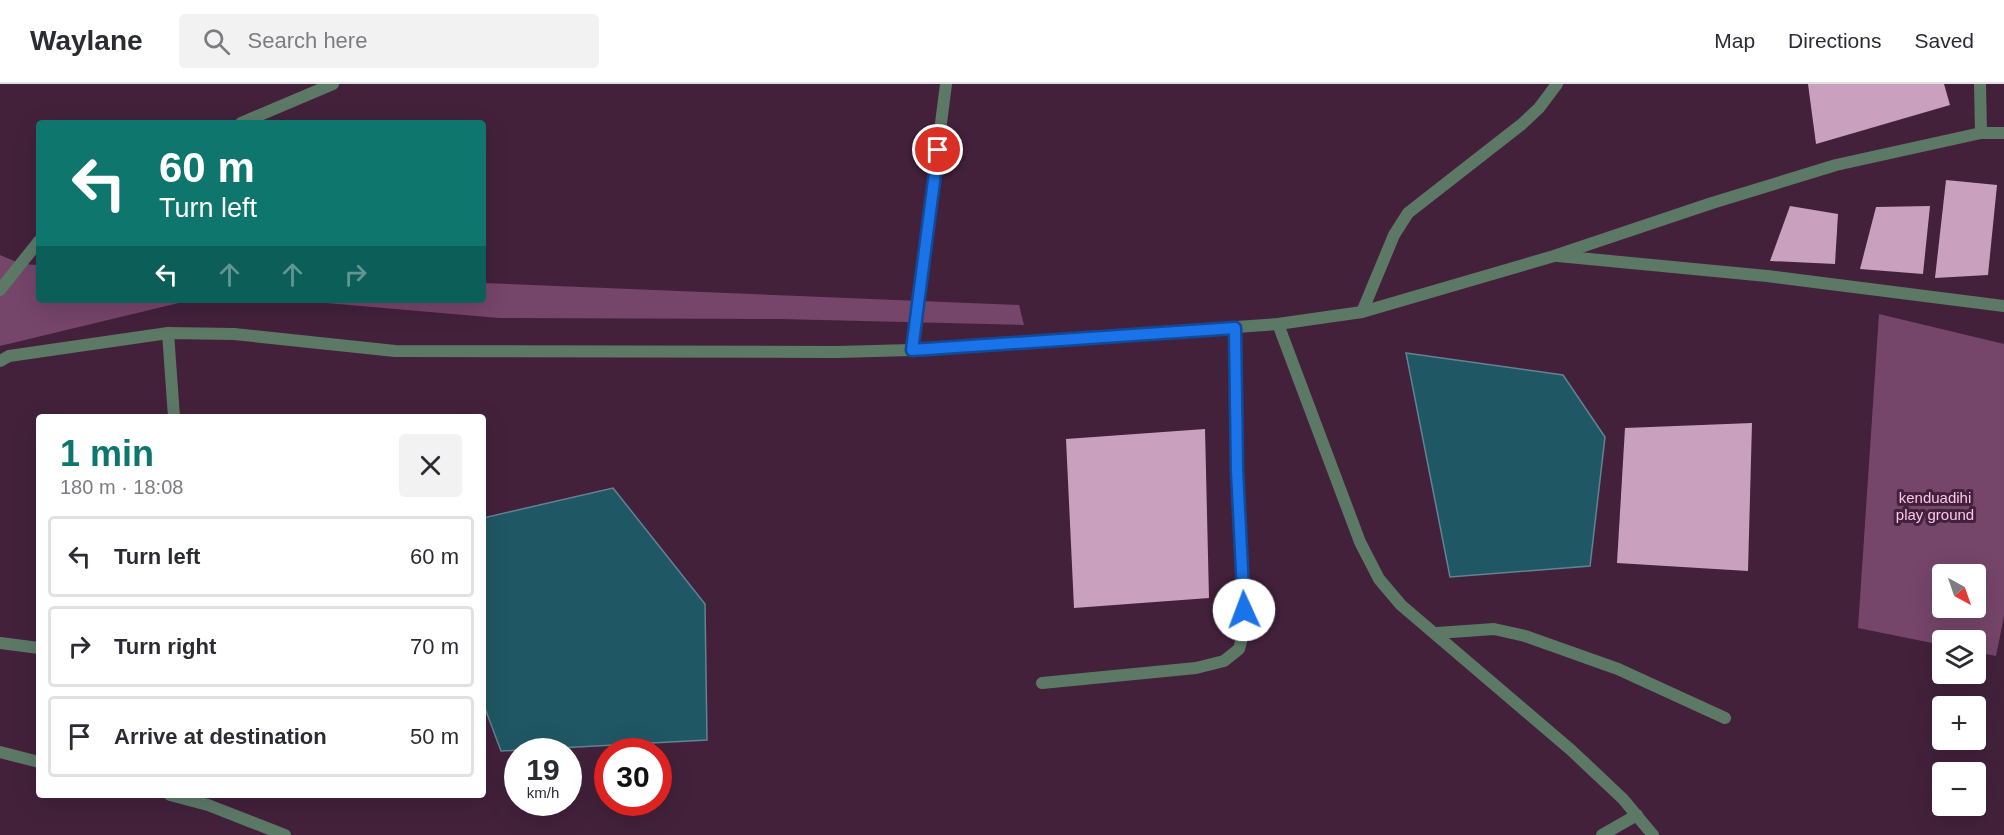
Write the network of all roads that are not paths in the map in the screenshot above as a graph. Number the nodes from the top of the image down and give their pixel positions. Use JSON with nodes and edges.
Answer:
{"nodes":[{"id":1,"x":333,"y":84,"type":"edge"},
{"id":2,"x":946,"y":84,"type":"edge"},
{"id":3,"x":1557,"y":84,"type":"edge"},
{"id":4,"x":1980,"y":84,"type":"edge"},
{"id":5,"x":248,"y":120,"type":"edge"},
{"id":6,"x":1981,"y":133,"type":"junction"},
{"id":7,"x":2004,"y":133,"type":"edge"},
{"id":8,"x":36,"y":246,"type":"edge"},
{"id":9,"x":1554,"y":256,"type":"junction"},
{"id":10,"x":0,"y":290,"type":"edge"},
{"id":11,"x":2004,"y":306,"type":"edge"},
{"id":12,"x":1362,"y":312,"type":"junction"},
{"id":13,"x":1278,"y":324,"type":"junction"},
{"id":14,"x":1235,"y":328,"type":"junction"},
{"id":15,"x":168,"y":333,"type":"junction"},
{"id":16,"x":912,"y":350,"type":"junction"},
{"id":17,"x":0,"y":361,"type":"edge"},
{"id":18,"x":174,"y":414,"type":"edge"},
{"id":19,"x":1437,"y":633,"type":"junction"},
{"id":20,"x":0,"y":643,"type":"edge"},
{"id":21,"x":36,"y":648,"type":"edge"},
{"id":22,"x":1042,"y":683,"type":"dead end"},
{"id":23,"x":1725,"y":717,"type":"dead end"},
{"id":24,"x":0,"y":752,"type":"edge"},
{"id":25,"x":36,"y":761,"type":"edge"},
{"id":26,"x":180,"y":798,"type":"edge"},
{"id":27,"x":1636,"y":815,"type":"junction"},
{"id":28,"x":285,"y":835,"type":"edge"},
{"id":29,"x":1602,"y":835,"type":"edge"},
{"id":30,"x":1653,"y":835,"type":"edge"}],
"edges":[{"from":1,"to":5,"type":"street"},
{"from":2,"to":16,"type":"street"},
{"from":3,"to":12,"type":"street"},
{"from":4,"to":6,"type":"street"},
{"from":6,"to":7,"type":"street"},
{"from":6,"to":9,"type":"street"},
{"from":8,"to":10,"type":"street"},
{"from":9,"to":11,"type":"street"},
{"from":9,"to":12,"type":"street"},
{"from":12,"to":13,"type":"street"},
{"from":13,"to":14,"type":"street"},
{"from":13,"to":19,"type":"street"},
{"from":14,"to":16,"type":"street"},
{"from":14,"to":22,"type":"street"},
{"from":15,"to":16,"type":"street"},
{"from":15,"to":17,"type":"street"},
{"from":15,"to":18,"type":"street"},
{"from":19,"to":23,"type":"street"},
{"from":19,"to":27,"type":"street"},
{"from":20,"to":21,"type":"street"},
{"from":24,"to":25,"type":"street"},
{"from":26,"to":28,"type":"street"},
{"from":27,"to":29,"type":"street"},
{"from":27,"to":30,"type":"street"}]}
